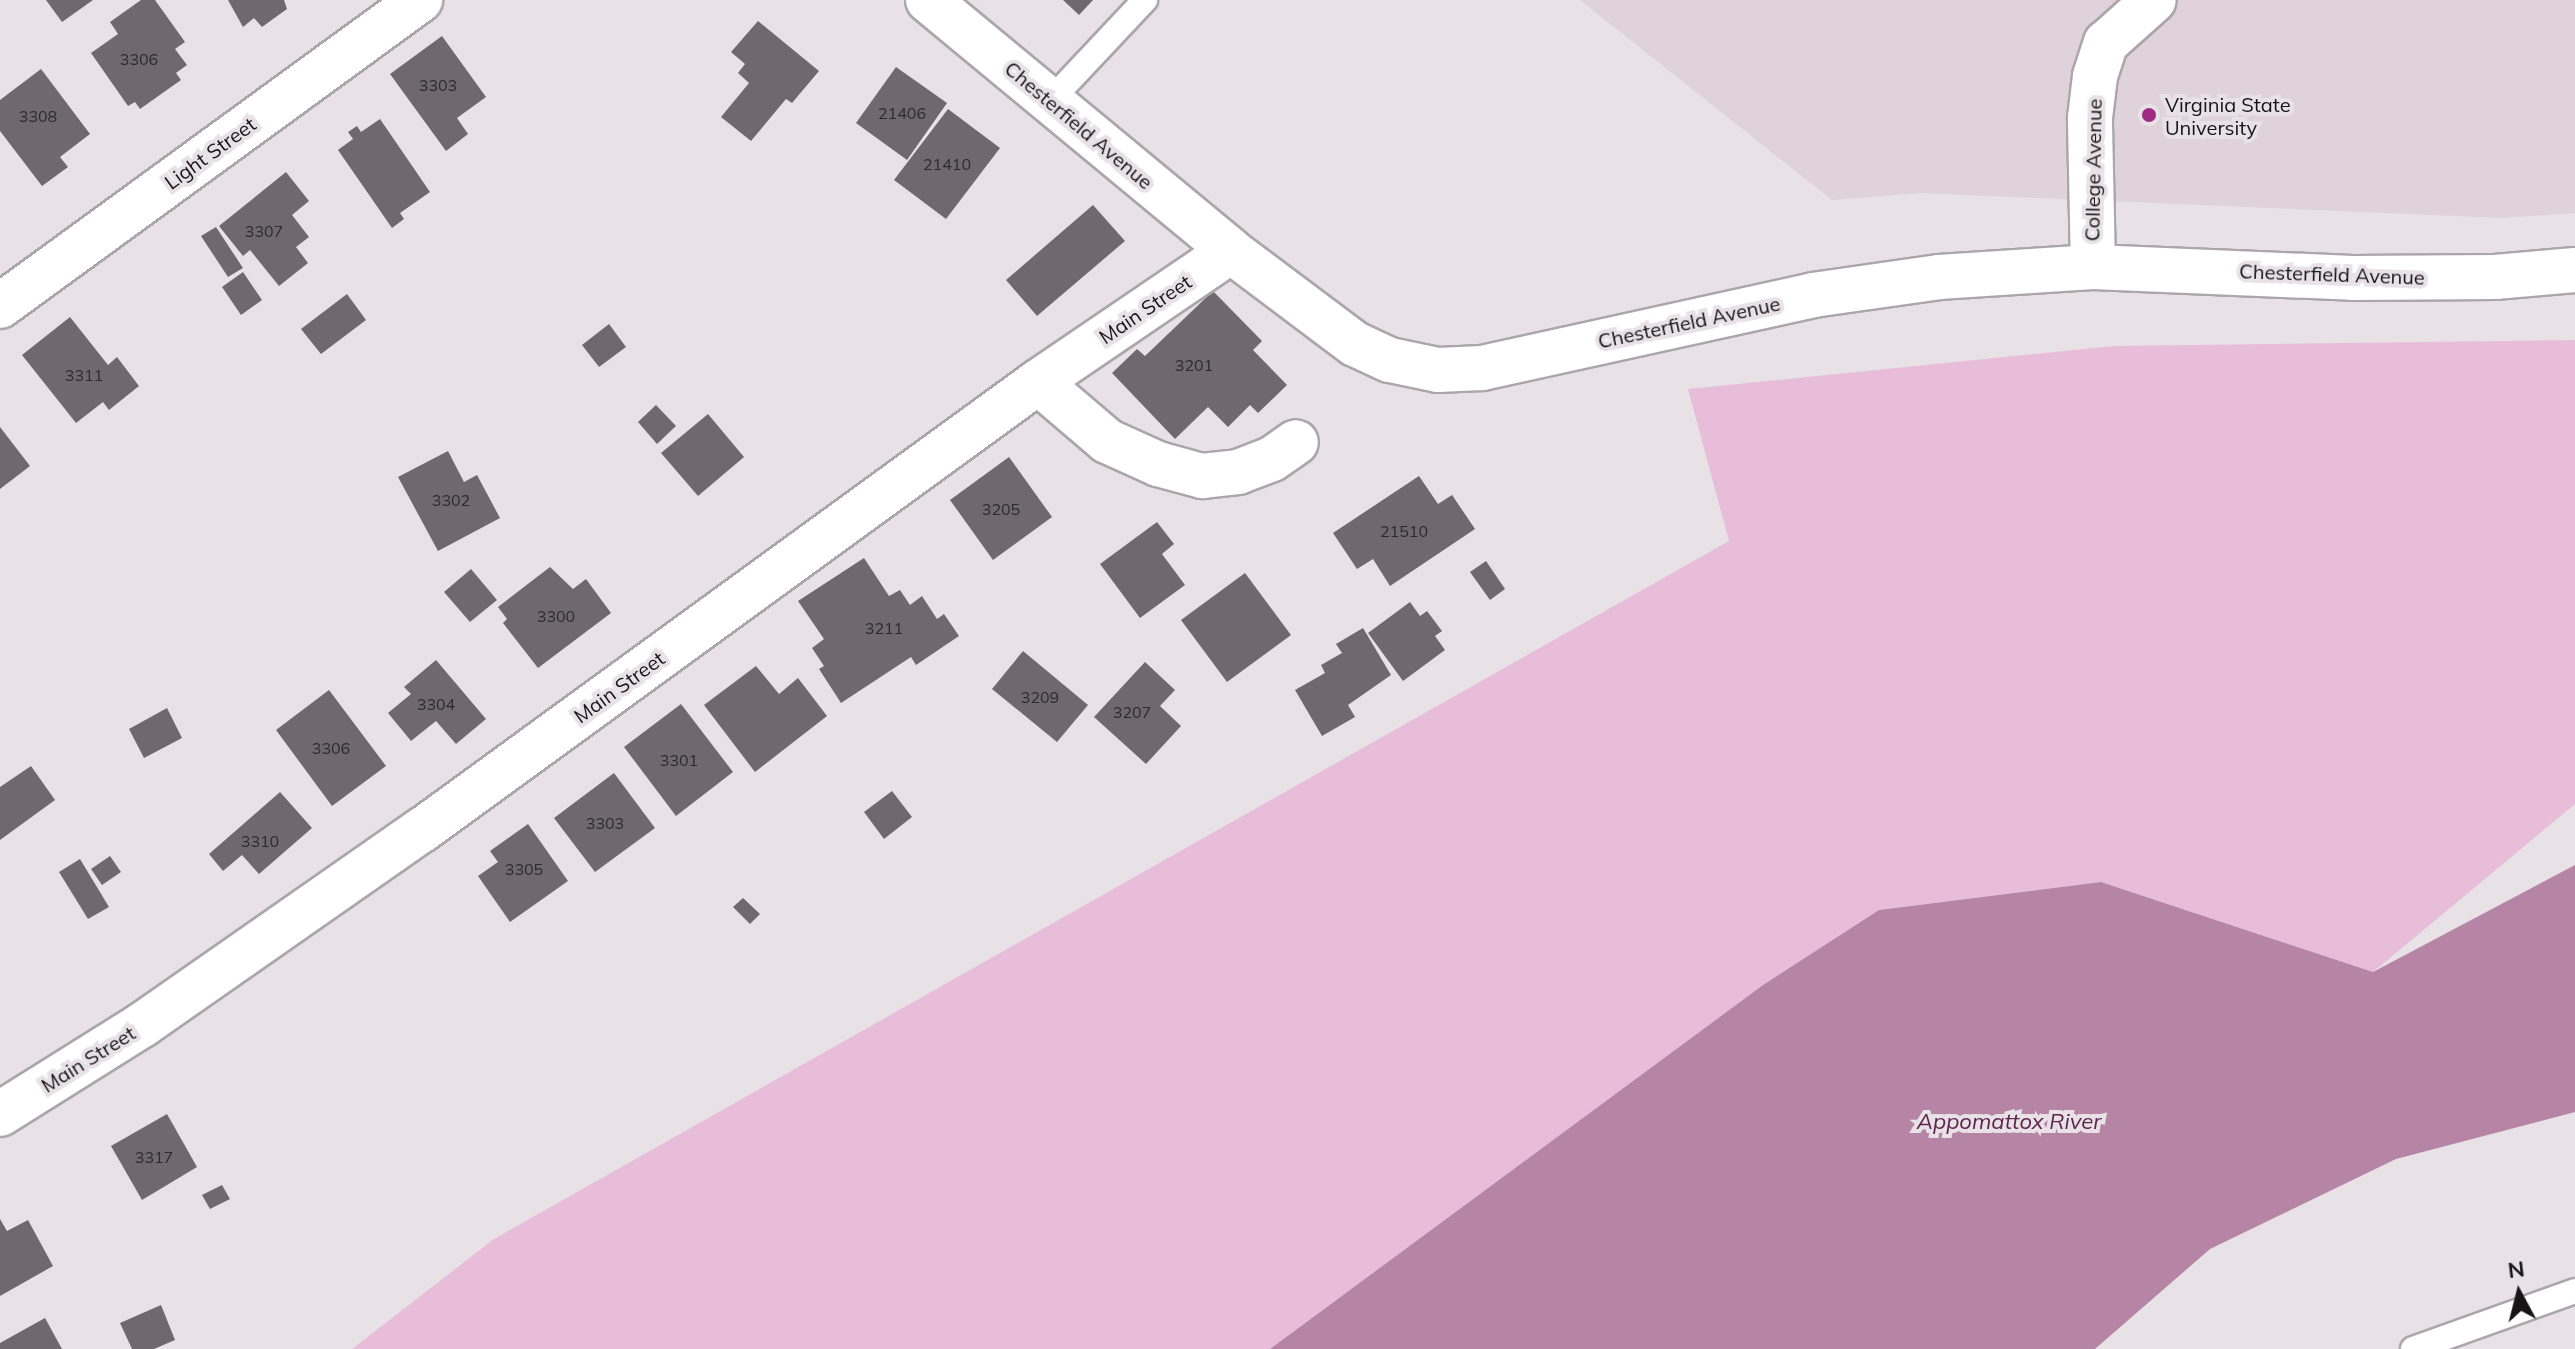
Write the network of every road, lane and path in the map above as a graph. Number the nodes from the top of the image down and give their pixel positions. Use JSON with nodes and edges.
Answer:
{"nodes":[{"id":1,"x":420,"y":0,"type":"edge"},
{"id":2,"x":928,"y":0,"type":"edge"},
{"id":3,"x":1145,"y":0,"type":"edge"},
{"id":4,"x":2154,"y":0,"type":"edge"},
{"id":5,"x":1050,"y":101,"type":"junction"},
{"id":6,"x":1231,"y":251,"type":"junction"},
{"id":7,"x":2093,"y":267,"type":"junction"},
{"id":8,"x":2575,"y":270,"type":"edge"},
{"id":9,"x":0,"y":306,"type":"edge"},
{"id":10,"x":1038,"y":382,"type":"junction"},
{"id":11,"x":1296,"y":442,"type":"dead end"},
{"id":12,"x":0,"y":1114,"type":"edge"},
{"id":13,"x":2575,"y":1291,"type":"edge"},
{"id":14,"x":2413,"y":1349,"type":"edge"}],
"edges":[{"from":1,"to":9,"type":"street","name":"Light Street"},
{"from":2,"to":5,"type":"street","name":"Chesterfield Avenue"},
{"from":3,"to":5,"type":"lane"},
{"from":4,"to":7,"type":"street","name":"College Avenue"},
{"from":5,"to":6,"type":"street","name":"Chesterfield Avenue"},
{"from":6,"to":7,"type":"street","name":"Chesterfield Avenue"},
{"from":6,"to":10,"type":"street","name":"Main Street"},
{"from":7,"to":8,"type":"street","name":"Chesterfield Avenue"},
{"from":10,"to":11,"type":"street"},
{"from":10,"to":12,"type":"street","name":"Main Street"},
{"from":13,"to":14,"type":"lane"}]}
